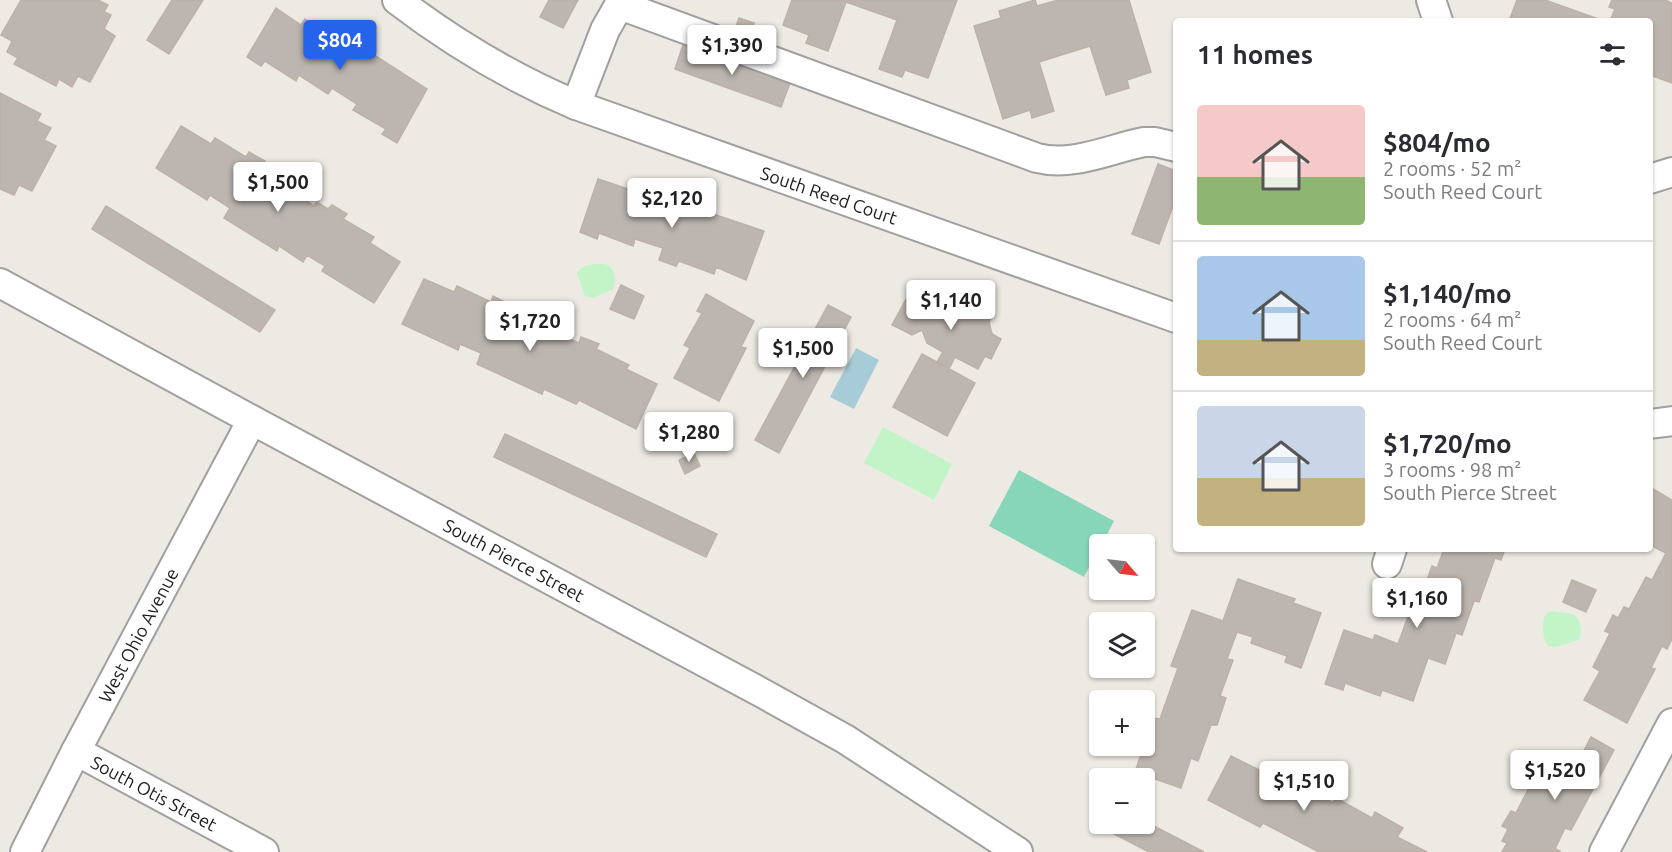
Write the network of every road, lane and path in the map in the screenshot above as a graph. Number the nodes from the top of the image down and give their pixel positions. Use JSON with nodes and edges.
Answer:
{"nodes":[{"id":1,"x":397,"y":0,"type":"edge"},
{"id":2,"x":1431,"y":0,"type":"edge"},
{"id":3,"x":621,"y":2,"type":"edge"},
{"id":4,"x":1437,"y":18,"type":"edge"},
{"id":5,"x":576,"y":105,"type":"junction"},
{"id":6,"x":1173,"y":146,"type":"edge"},
{"id":7,"x":1672,"y":172,"type":"edge"},
{"id":8,"x":1653,"y":178,"type":"edge"},
{"id":9,"x":0,"y":283,"type":"edge"},
{"id":10,"x":1173,"y":317,"type":"edge"},
{"id":11,"x":252,"y":420,"type":"junction"},
{"id":12,"x":1672,"y":421,"type":"edge"},
{"id":13,"x":1653,"y":424,"type":"edge"},
{"id":14,"x":1672,"y":723,"type":"edge"},
{"id":15,"x":76,"y":751,"type":"junction"},
{"id":16,"x":1001,"y":847,"type":"edge"},
{"id":17,"x":25,"y":852,"type":"edge"},
{"id":18,"x":264,"y":852,"type":"edge"},
{"id":19,"x":1604,"y":852,"type":"edge"}],
"edges":[{"from":1,"to":5,"type":"street","name":"South Reed Court"},
{"from":2,"to":4,"type":"street"},
{"from":3,"to":5,"type":"street"},
{"from":3,"to":6,"type":"street"},
{"from":5,"to":10,"type":"street","name":"South Reed Court"},
{"from":7,"to":8,"type":"street"},
{"from":9,"to":11,"type":"street","name":"South Pierce Street"},
{"from":11,"to":15,"type":"street","name":"West Ohio Avenue"},
{"from":11,"to":16,"type":"street","name":"South Pierce Street"},
{"from":12,"to":13,"type":"street"},
{"from":14,"to":19,"type":"street"},
{"from":15,"to":17,"type":"street","name":"West Ohio Avenue"},
{"from":15,"to":18,"type":"street","name":"South Otis Street"}]}
